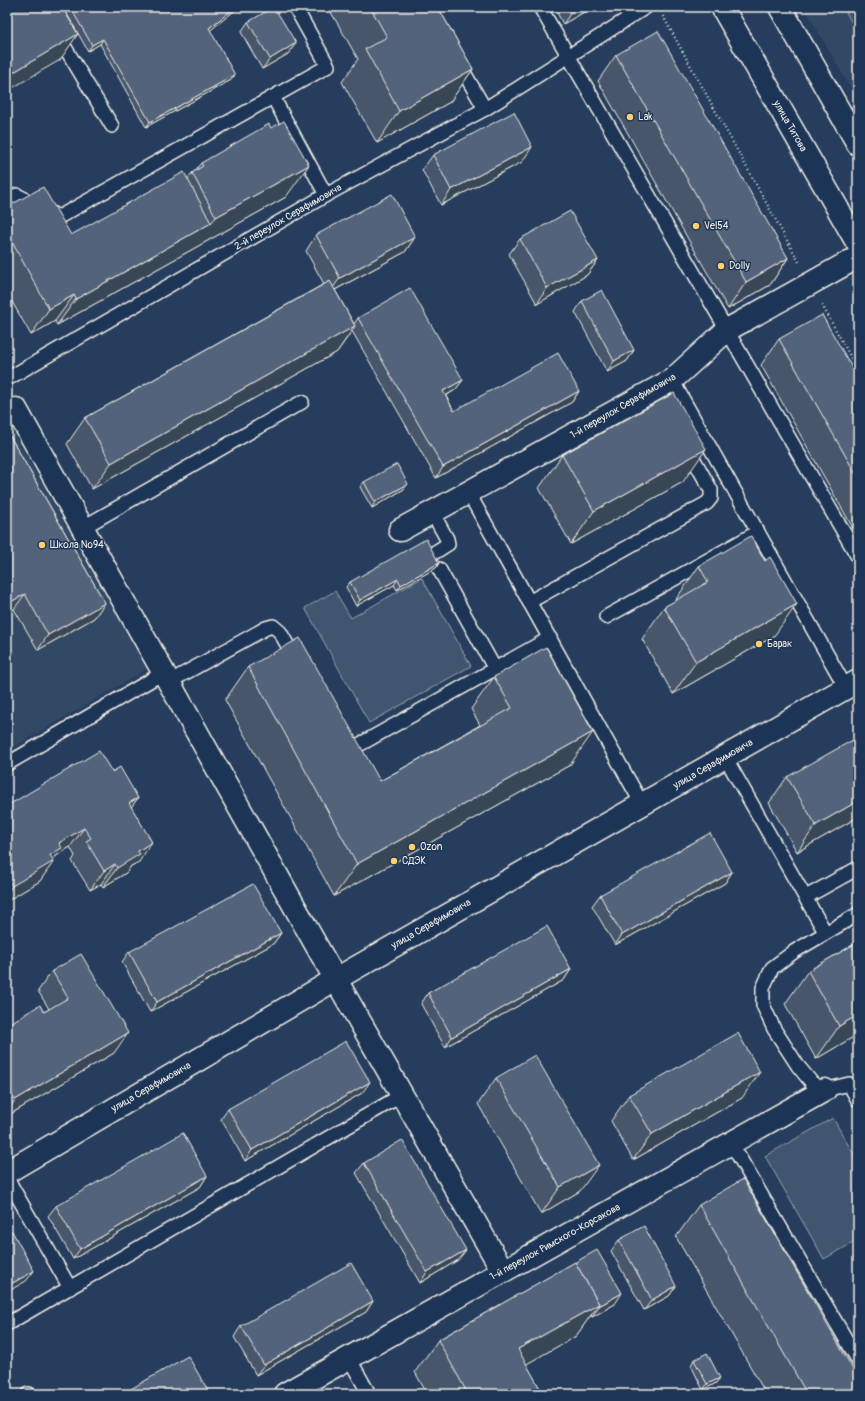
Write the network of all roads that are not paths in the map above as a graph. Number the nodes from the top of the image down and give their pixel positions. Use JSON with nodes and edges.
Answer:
{"nodes":[{"id":1,"x":41,"y":7,"type":"edge"},
{"id":2,"x":295,"y":7,"type":"edge"},
{"id":3,"x":540,"y":7,"type":"edge"},
{"id":4,"x":646,"y":7,"type":"edge"},
{"id":5,"x":722,"y":7,"type":"edge"},
{"id":6,"x":780,"y":7,"type":"edge"},
{"id":7,"x":450,"y":48,"type":"edge"},
{"id":8,"x":569,"y":56,"type":"junction"},
{"id":9,"x":273,"y":97,"type":"junction"},
{"id":10,"x":485,"y":109,"type":"junction"},
{"id":11,"x":112,"y":126,"type":"dead end"},
{"id":12,"x":858,"y":144,"type":"edge"},
{"id":13,"x":326,"y":195,"type":"junction"},
{"id":14,"x":7,"y":201,"type":"edge"},
{"id":15,"x":858,"y":244,"type":"edge"},
{"id":16,"x":858,"y":257,"type":"edge"},
{"id":17,"x":727,"y":330,"type":"junction"},
{"id":18,"x":7,"y":379,"type":"edge"},
{"id":19,"x":662,"y":390,"type":"junction"},
{"id":20,"x":302,"y":402,"type":"dead end"},
{"id":21,"x":16,"y":409,"type":"dead end"},
{"id":22,"x":681,"y":438,"type":"edge"},
{"id":23,"x":468,"y":492,"type":"junction"},
{"id":24,"x":432,"y":512,"type":"junction"},
{"id":25,"x":82,"y":528,"type":"junction"},
{"id":26,"x":400,"y":530,"type":"dead end"},
{"id":27,"x":758,"y":532,"type":"junction"},
{"id":28,"x":429,"y":556,"type":"edge"},
{"id":29,"x":858,"y":556,"type":"edge"},
{"id":30,"x":439,"y":570,"type":"edge"},
{"id":31,"x":529,"y":602,"type":"junction"},
{"id":32,"x":606,"y":617,"type":"dead end"},
{"id":33,"x":550,"y":638,"type":"junction"},
{"id":34,"x":495,"y":669,"type":"junction"},
{"id":35,"x":304,"y":673,"type":"edge"},
{"id":36,"x":166,"y":677,"type":"junction"},
{"id":37,"x":852,"y":684,"type":"edge"},
{"id":38,"x":337,"y":734,"type":"edge"},
{"id":39,"x":725,"y":757,"type":"junction"},
{"id":40,"x":7,"y":764,"type":"edge"},
{"id":41,"x":642,"y":804,"type":"junction"},
{"id":42,"x":858,"y":868,"type":"edge"},
{"id":43,"x":806,"y":897,"type":"junction"},
{"id":44,"x":858,"y":914,"type":"edge"},
{"id":45,"x":825,"y":932,"type":"junction"},
{"id":46,"x":336,"y":979,"type":"junction"},
{"id":47,"x":825,"y":1090,"type":"junction"},
{"id":48,"x":402,"y":1095,"type":"junction"},
{"id":49,"x":858,"y":1100,"type":"edge"},
{"id":50,"x":731,"y":1143,"type":"junction"},
{"id":51,"x":7,"y":1172,"type":"edge"},
{"id":52,"x":7,"y":1178,"type":"edge"},
{"id":53,"x":503,"y":1271,"type":"junction"},
{"id":54,"x":70,"y":1288,"type":"junction"},
{"id":55,"x":7,"y":1324,"type":"edge"},
{"id":56,"x":349,"y":1358,"type":"junction"},
{"id":57,"x":858,"y":1360,"type":"edge"},
{"id":58,"x":285,"y":1394,"type":"edge"},
{"id":59,"x":369,"y":1394,"type":"edge"}],
"edges":[{"from":1,"to":11,"type":"lane"},
{"from":2,"to":9,"type":"lane"},
{"from":3,"to":8,"type":"lane"},
{"from":4,"to":8,"type":"lane","name":"2-й переулок Серафимовича"},
{"from":5,"to":15,"type":"street","name":"улица Титова"},
{"from":6,"to":12,"type":"street"},
{"from":7,"to":10,"type":"lane"},
{"from":8,"to":10,"type":"lane","name":"2-й переулок Серафимовича"},
{"from":8,"to":17,"type":"lane"},
{"from":9,"to":13,"type":"lane"},
{"from":9,"to":14,"type":"lane"},
{"from":10,"to":13,"type":"lane","name":"2-й переулок Серафимовича"},
{"from":13,"to":18,"type":"lane","name":"2-й переулок Серафимовича"},
{"from":16,"to":17,"type":"street","name":"1-й переулок Серафимовича"},
{"from":17,"to":19,"type":"street","name":"1-й переулок Серафимовича"},
{"from":17,"to":29,"type":"lane"},
{"from":19,"to":23,"type":"street","name":"1-й переулок Серафимовича"},
{"from":19,"to":27,"type":"lane"},
{"from":20,"to":25,"type":"lane"},
{"from":21,"to":25,"type":"street"},
{"from":22,"to":31,"type":"lane"},
{"from":23,"to":24,"type":"street","name":"1-й переулок Серафимовича"},
{"from":23,"to":31,"type":"lane"},
{"from":24,"to":26,"type":"street","name":"1-й переулок Серафимовича"},
{"from":24,"to":28,"type":"lane"},
{"from":25,"to":36,"type":"street"},
{"from":27,"to":32,"type":"lane"},
{"from":27,"to":37,"type":"lane"},
{"from":30,"to":34,"type":"lane"},
{"from":31,"to":33,"type":"lane"},
{"from":33,"to":34,"type":"lane"},
{"from":33,"to":41,"type":"lane"},
{"from":34,"to":38,"type":"lane"},
{"from":35,"to":36,"type":"lane"},
{"from":36,"to":40,"type":"lane"},
{"from":36,"to":46,"type":"street"},
{"from":37,"to":39,"type":"street","name":"улица Серафимовича"},
{"from":39,"to":41,"type":"street","name":"улица Серафимовича"},
{"from":39,"to":43,"type":"lane"},
{"from":41,"to":46,"type":"street","name":"улица Серафимовича"},
{"from":42,"to":43,"type":"lane"},
{"from":43,"to":45,"type":"lane"},
{"from":44,"to":45,"type":"lane"},
{"from":45,"to":47,"type":"lane"},
{"from":46,"to":48,"type":"street"},
{"from":46,"to":51,"type":"street","name":"улица Серафимовича"},
{"from":47,"to":49,"type":"lane"},
{"from":47,"to":50,"type":"street","name":"1-й переулок Римского-Корсакова"},
{"from":48,"to":53,"type":"street"},
{"from":48,"to":54,"type":"lane"},
{"from":50,"to":53,"type":"street","name":"1-й переулок Римского-Корсакова"},
{"from":50,"to":57,"type":"lane"},
{"from":52,"to":54,"type":"lane"},
{"from":53,"to":56,"type":"street","name":"1-й переулок Римского-Корсакова"},
{"from":54,"to":55,"type":"lane"},
{"from":56,"to":58,"type":"street","name":"1-й переулок Римского-Корсакова"},
{"from":56,"to":59,"type":"lane"}]}
